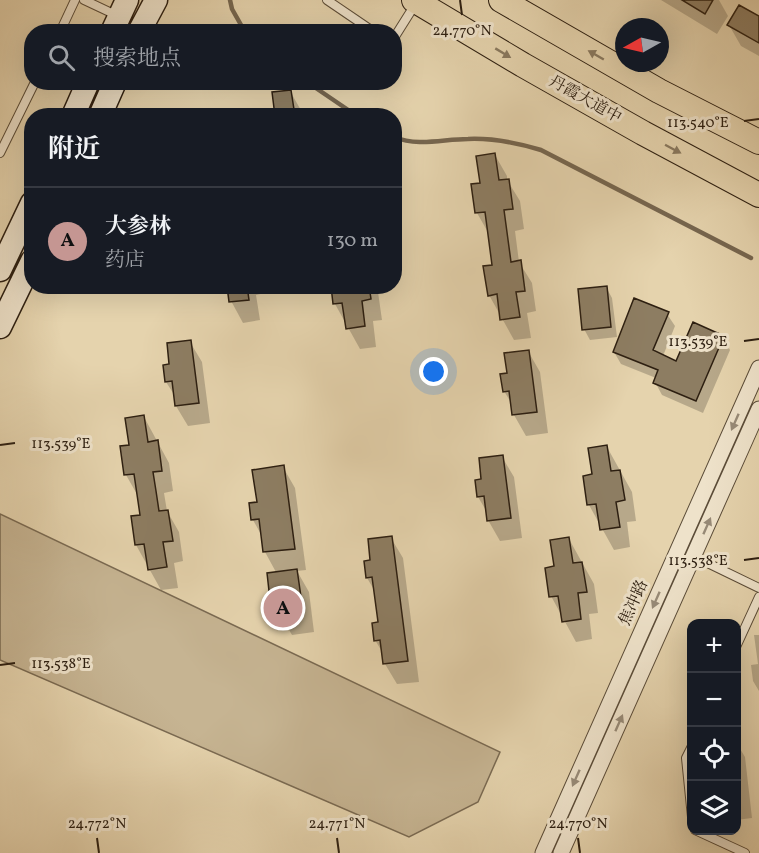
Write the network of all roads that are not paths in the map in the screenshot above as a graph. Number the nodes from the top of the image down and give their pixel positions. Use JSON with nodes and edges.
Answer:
{"nodes":[{"id":1,"x":75,"y":0,"type":"edge"},
{"id":2,"x":84,"y":0,"type":"edge"},
{"id":3,"x":156,"y":0,"type":"edge"},
{"id":4,"x":327,"y":0,"type":"edge"},
{"id":5,"x":501,"y":0,"type":"edge"},
{"id":6,"x":415,"y":1,"type":"edge"},
{"id":7,"x":119,"y":16,"type":"edge"},
{"id":8,"x":64,"y":24,"type":"edge"},
{"id":9,"x":143,"y":24,"type":"edge"},
{"id":10,"x":362,"y":24,"type":"edge"},
{"id":11,"x":402,"y":24,"type":"edge"},
{"id":12,"x":31,"y":90,"type":"edge"},
{"id":13,"x":84,"y":90,"type":"edge"},
{"id":14,"x":111,"y":90,"type":"edge"},
{"id":15,"x":77,"y":108,"type":"edge"},
{"id":16,"x":104,"y":108,"type":"edge"},
{"id":17,"x":759,"y":142,"type":"edge"},
{"id":18,"x":0,"y":153,"type":"edge"},
{"id":19,"x":759,"y":195,"type":"edge"},
{"id":20,"x":24,"y":220,"type":"edge"},
{"id":21,"x":0,"y":270,"type":"edge"},
{"id":22,"x":24,"y":278,"type":"edge"},
{"id":23,"x":0,"y":327,"type":"edge"},
{"id":24,"x":759,"y":368,"type":"edge"},
{"id":25,"x":759,"y":409,"type":"edge"},
{"id":26,"x":693,"y":556,"type":"junction"},
{"id":27,"x":759,"y":588,"type":"edge"},
{"id":28,"x":759,"y":597,"type":"edge"},
{"id":29,"x":741,"y":636,"type":"edge"},
{"id":30,"x":704,"y":835,"type":"edge"},
{"id":31,"x":543,"y":853,"type":"edge"},
{"id":32,"x":561,"y":853,"type":"edge"},
{"id":33,"x":745,"y":853,"type":"edge"}],
"edges":[{"from":1,"to":8,"type":"lane"},
{"from":2,"to":7,"type":"lane"},
{"from":3,"to":9,"type":"main road"},
{"from":4,"to":10,"type":"lane"},
{"from":17,"to":5,"type":"main road","one_way":true},
{"from":6,"to":11,"type":"lane"},
{"from":6,"to":19,"type":"main road","name":"丹霞大道中","one_way":true},
{"from":12,"to":18,"type":"lane"},
{"from":13,"to":15,"type":"main road"},
{"from":14,"to":16,"type":"main road"},
{"from":20,"to":21,"type":"main road"},
{"from":22,"to":23,"type":"main road"},
{"from":24,"to":31,"type":"street","name":"焦冲路","one_way":true},
{"from":26,"to":25,"type":"street","one_way":true},
{"from":26,"to":27,"type":"lane"},
{"from":32,"to":26,"type":"street","one_way":true},
{"from":28,"to":29,"type":"lane"},
{"from":30,"to":33,"type":"lane"}]}
